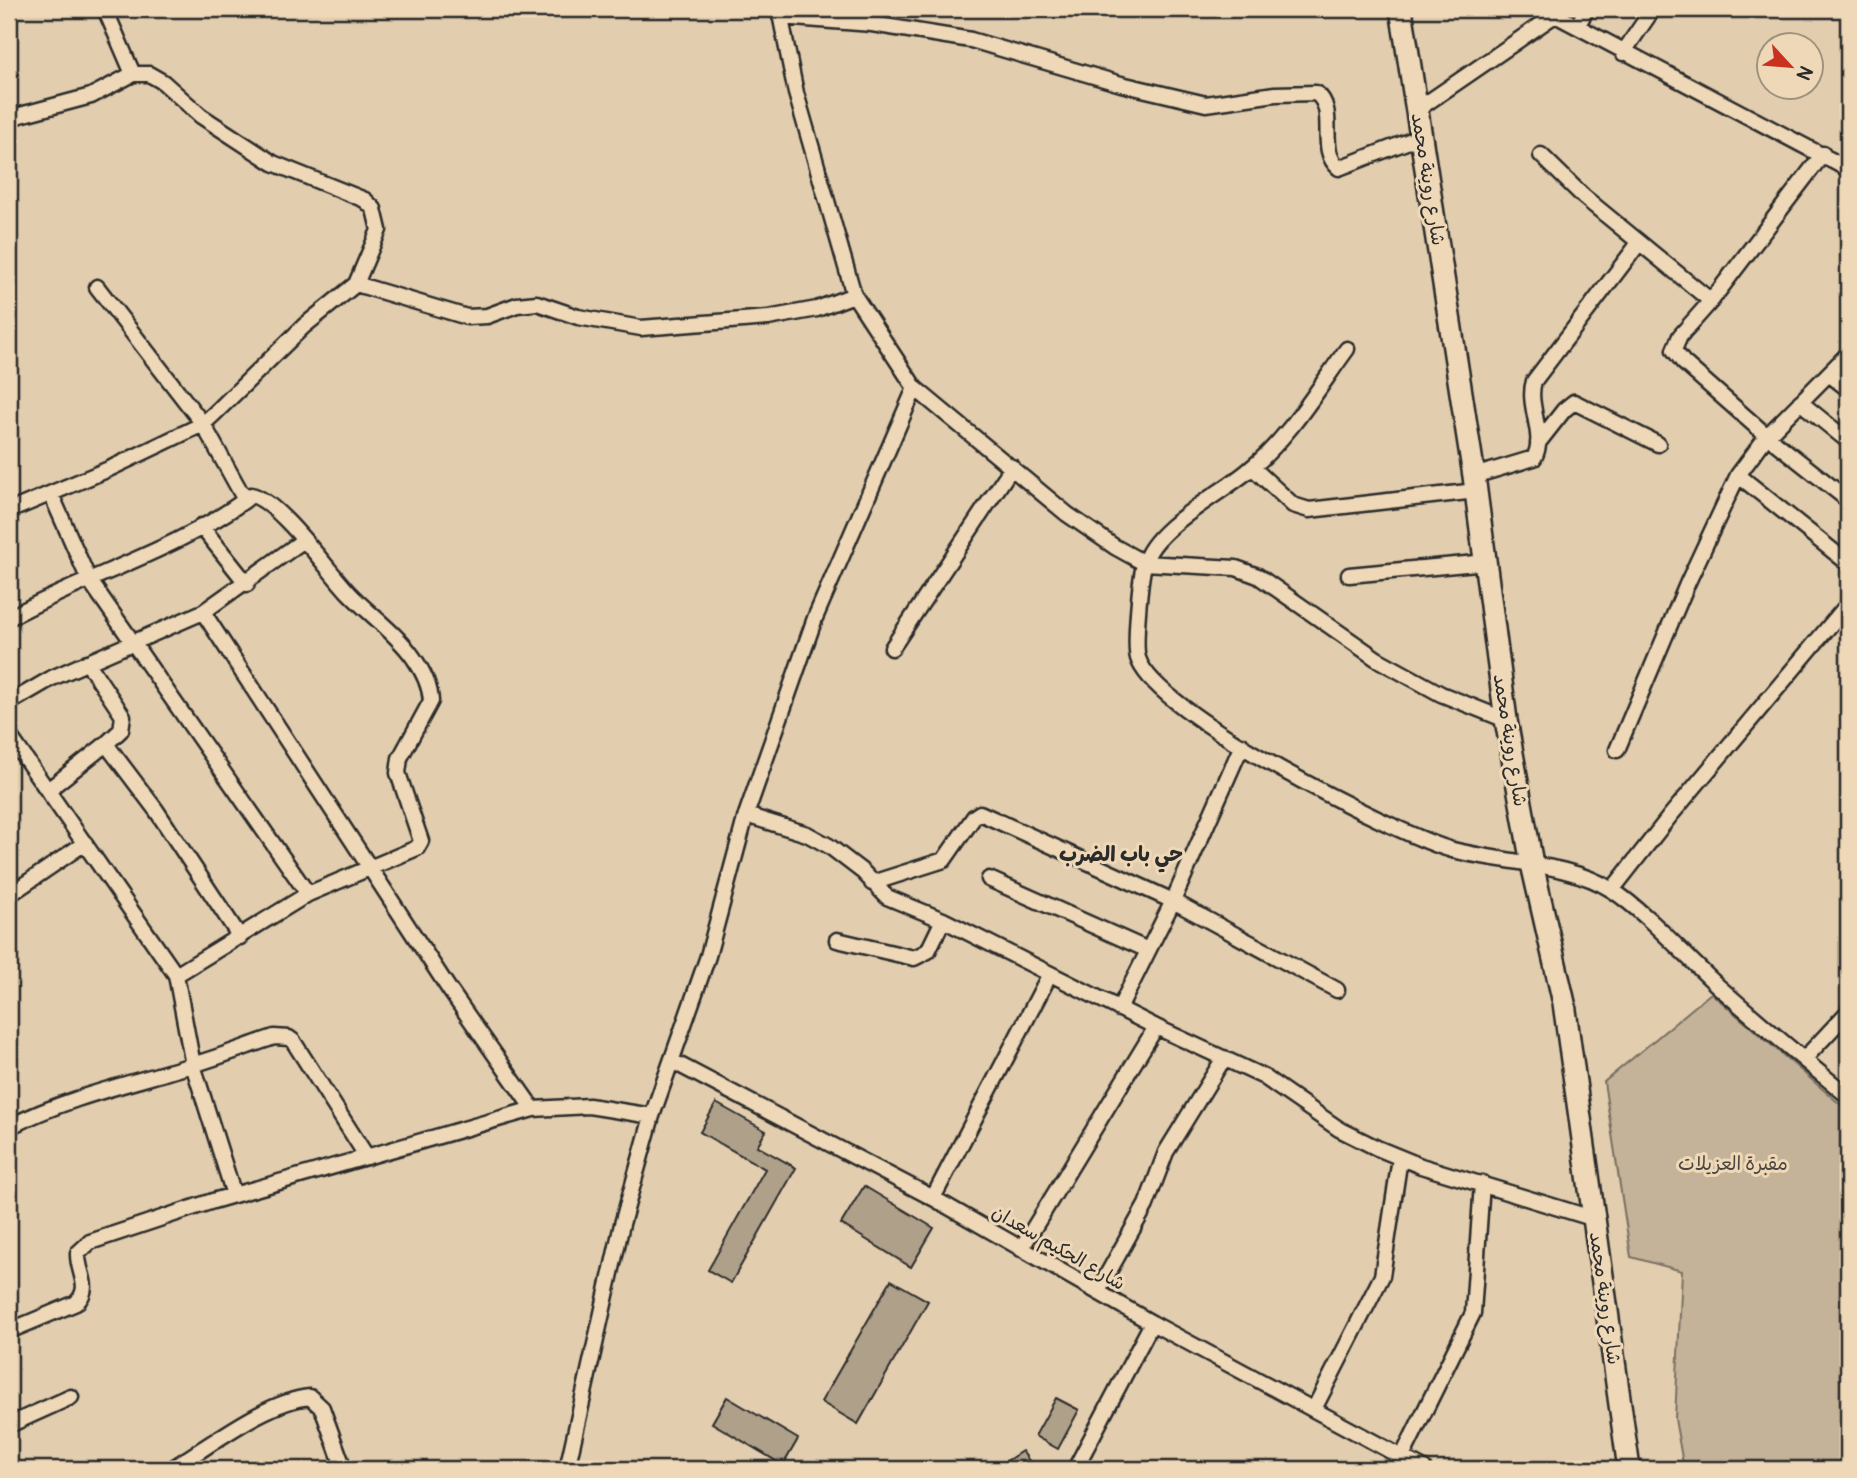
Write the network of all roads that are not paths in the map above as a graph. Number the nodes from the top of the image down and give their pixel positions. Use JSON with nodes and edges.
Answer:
{"nodes":[{"id":1,"x":105,"y":9,"type":"edge"},
{"id":2,"x":1401,"y":9,"type":"edge"},
{"id":3,"x":1587,"y":9,"type":"edge"},
{"id":4,"x":1653,"y":9,"type":"edge"},
{"id":5,"x":1549,"y":12,"type":"edge"},
{"id":6,"x":780,"y":13,"type":"edge"},
{"id":7,"x":1577,"y":26,"type":"junction"},
{"id":8,"x":1623,"y":53,"type":"junction"},
{"id":9,"x":133,"y":74,"type":"junction"},
{"id":10,"x":1418,"y":109,"type":"junction"},
{"id":11,"x":9,"y":118,"type":"edge"},
{"id":12,"x":1422,"y":136,"type":"junction"},
{"id":13,"x":1823,"y":154,"type":"junction"},
{"id":14,"x":1541,"y":155,"type":"dead end"},
{"id":15,"x":1848,"y":169,"type":"edge"},
{"id":16,"x":1639,"y":243,"type":"junction"},
{"id":17,"x":356,"y":284,"type":"junction"},
{"id":18,"x":97,"y":287,"type":"dead end"},
{"id":19,"x":854,"y":295,"type":"junction"},
{"id":20,"x":1711,"y":301,"type":"junction"},
{"id":21,"x":1347,"y":349,"type":"dead end"},
{"id":22,"x":1848,"y":354,"type":"edge"},
{"id":23,"x":1829,"y":374,"type":"junction"},
{"id":24,"x":915,"y":388,"type":"junction"},
{"id":25,"x":1848,"y":389,"type":"edge"},
{"id":26,"x":1800,"y":401,"type":"junction"},
{"id":27,"x":203,"y":424,"type":"junction"},
{"id":28,"x":1767,"y":436,"type":"junction"},
{"id":29,"x":1848,"y":441,"type":"edge"},
{"id":30,"x":1538,"y":443,"type":"junction"},
{"id":31,"x":1658,"y":444,"type":"dead end"},
{"id":32,"x":1012,"y":467,"type":"junction"},
{"id":33,"x":1253,"y":468,"type":"junction"},
{"id":34,"x":1738,"y":475,"type":"junction"},
{"id":35,"x":1475,"y":484,"type":"junction"},
{"id":36,"x":51,"y":494,"type":"junction"},
{"id":37,"x":245,"y":500,"type":"junction"},
{"id":38,"x":1848,"y":500,"type":"edge"},
{"id":39,"x":9,"y":511,"type":"edge"},
{"id":40,"x":201,"y":526,"type":"junction"},
{"id":41,"x":304,"y":540,"type":"junction"},
{"id":42,"x":1144,"y":562,"type":"junction"},
{"id":43,"x":1487,"y":562,"type":"junction"},
{"id":44,"x":1848,"y":563,"type":"edge"},
{"id":45,"x":1349,"y":575,"type":"dead end"},
{"id":46,"x":88,"y":579,"type":"junction"},
{"id":47,"x":247,"y":584,"type":"junction"},
{"id":48,"x":1848,"y":604,"type":"edge"},
{"id":49,"x":204,"y":612,"type":"junction"},
{"id":50,"x":9,"y":618,"type":"edge"},
{"id":51,"x":130,"y":642,"type":"junction"},
{"id":52,"x":892,"y":648,"type":"dead end"},
{"id":53,"x":87,"y":662,"type":"junction"},
{"id":54,"x":9,"y":704,"type":"edge"},
{"id":55,"x":1506,"y":720,"type":"junction"},
{"id":56,"x":9,"y":736,"type":"edge"},
{"id":57,"x":106,"y":744,"type":"junction"},
{"id":58,"x":1242,"y":746,"type":"junction"},
{"id":59,"x":1618,"y":750,"type":"dead end"},
{"id":60,"x":48,"y":790,"type":"junction"},
{"id":61,"x":746,"y":815,"type":"junction"},
{"id":62,"x":85,"y":843,"type":"junction"},
{"id":63,"x":1532,"y":863,"type":"junction"},
{"id":64,"x":370,"y":868,"type":"junction"},
{"id":65,"x":989,"y":879,"type":"dead end"},
{"id":66,"x":872,"y":883,"type":"junction"},
{"id":67,"x":1612,"y":890,"type":"junction"},
{"id":68,"x":308,"y":894,"type":"junction"},
{"id":69,"x":9,"y":895,"type":"edge"},
{"id":70,"x":1173,"y":901,"type":"junction"},
{"id":71,"x":943,"y":920,"type":"junction"},
{"id":72,"x":240,"y":937,"type":"junction"},
{"id":73,"x":837,"y":940,"type":"dead end"},
{"id":74,"x":1148,"y":950,"type":"junction"},
{"id":75,"x":176,"y":975,"type":"junction"},
{"id":76,"x":1050,"y":975,"type":"junction"},
{"id":77,"x":1337,"y":990,"type":"dead end"},
{"id":78,"x":1119,"y":1009,"type":"junction"},
{"id":79,"x":1848,"y":1012,"type":"edge"},
{"id":80,"x":1156,"y":1027,"type":"junction"},
{"id":81,"x":1224,"y":1058,"type":"junction"},
{"id":82,"x":1805,"y":1058,"type":"junction"},
{"id":83,"x":674,"y":1062,"type":"junction"},
{"id":84,"x":193,"y":1065,"type":"junction"},
{"id":85,"x":1848,"y":1096,"type":"edge"},
{"id":86,"x":533,"y":1109,"type":"junction"},
{"id":87,"x":652,"y":1116,"type":"junction"},
{"id":88,"x":9,"y":1127,"type":"edge"},
{"id":89,"x":367,"y":1157,"type":"junction"},
{"id":90,"x":1400,"y":1158,"type":"junction"},
{"id":91,"x":1482,"y":1183,"type":"junction"},
{"id":92,"x":234,"y":1195,"type":"junction"},
{"id":93,"x":933,"y":1198,"type":"junction"},
{"id":94,"x":1595,"y":1219,"type":"junction"},
{"id":95,"x":1021,"y":1249,"type":"junction"},
{"id":96,"x":1098,"y":1292,"type":"junction"},
{"id":97,"x":1152,"y":1323,"type":"junction"},
{"id":98,"x":9,"y":1331,"type":"edge"},
{"id":99,"x":71,"y":1397,"type":"dead end"},
{"id":100,"x":1314,"y":1409,"type":"junction"},
{"id":101,"x":9,"y":1425,"type":"edge"},
{"id":102,"x":1402,"y":1457,"type":"junction"},
{"id":103,"x":171,"y":1469,"type":"edge"},
{"id":104,"x":344,"y":1469,"type":"edge"},
{"id":105,"x":567,"y":1469,"type":"edge"},
{"id":106,"x":1074,"y":1469,"type":"edge"},
{"id":107,"x":1424,"y":1469,"type":"edge"},
{"id":108,"x":1629,"y":1469,"type":"edge"}],
"edges":[{"from":1,"to":9,"type":"street"},
{"from":2,"to":10,"type":"main road","name":"شارع روينة محمد"},
{"from":3,"to":7,"type":"street"},
{"from":4,"to":8,"type":"street"},
{"from":5,"to":7,"type":"street"},
{"from":5,"to":10,"type":"street"},
{"from":6,"to":12,"type":"street"},
{"from":6,"to":19,"type":"street"},
{"from":7,"to":8,"type":"street"},
{"from":8,"to":13,"type":"street"},
{"from":9,"to":11,"type":"street"},
{"from":9,"to":17,"type":"street"},
{"from":10,"to":12,"type":"main road","name":"شارع روينة محمد"},
{"from":12,"to":35,"type":"main road","name":"شارع روينة محمد"},
{"from":13,"to":15,"type":"street"},
{"from":13,"to":20,"type":"street"},
{"from":14,"to":16,"type":"street"},
{"from":16,"to":20,"type":"street"},
{"from":16,"to":30,"type":"street"},
{"from":17,"to":19,"type":"street"},
{"from":17,"to":27,"type":"street"},
{"from":18,"to":27,"type":"street"},
{"from":19,"to":24,"type":"street"},
{"from":20,"to":28,"type":"street"},
{"from":21,"to":33,"type":"street"},
{"from":22,"to":23,"type":"street"},
{"from":23,"to":25,"type":"street"},
{"from":23,"to":26,"type":"street"},
{"from":24,"to":32,"type":"street"},
{"from":24,"to":61,"type":"street"},
{"from":26,"to":28,"type":"street"},
{"from":26,"to":29,"type":"street"},
{"from":27,"to":36,"type":"street"},
{"from":27,"to":37,"type":"street"},
{"from":28,"to":34,"type":"street"},
{"from":28,"to":38,"type":"street"},
{"from":30,"to":31,"type":"street"},
{"from":30,"to":35,"type":"street"},
{"from":32,"to":42,"type":"street"},
{"from":32,"to":52,"type":"street"},
{"from":33,"to":35,"type":"street"},
{"from":33,"to":42,"type":"street"},
{"from":34,"to":44,"type":"street"},
{"from":34,"to":59,"type":"street"},
{"from":35,"to":43,"type":"main road","name":"شارع روينة محمد"},
{"from":36,"to":39,"type":"street"},
{"from":36,"to":46,"type":"street"},
{"from":37,"to":40,"type":"street"},
{"from":37,"to":41,"type":"street"},
{"from":40,"to":46,"type":"street"},
{"from":40,"to":47,"type":"street"},
{"from":41,"to":47,"type":"street"},
{"from":41,"to":64,"type":"street"},
{"from":42,"to":55,"type":"street"},
{"from":42,"to":58,"type":"street"},
{"from":43,"to":45,"type":"street"},
{"from":43,"to":55,"type":"main road","name":"شارع روينة محمد"},
{"from":46,"to":50,"type":"street"},
{"from":46,"to":51,"type":"street"},
{"from":47,"to":49,"type":"street"},
{"from":48,"to":67,"type":"street"},
{"from":49,"to":51,"type":"street"},
{"from":49,"to":64,"type":"street"},
{"from":51,"to":53,"type":"street"},
{"from":51,"to":68,"type":"street"},
{"from":53,"to":54,"type":"street"},
{"from":53,"to":57,"type":"street"},
{"from":55,"to":63,"type":"main road","name":"شارع روينة محمد"},
{"from":56,"to":60,"type":"street"},
{"from":57,"to":60,"type":"street"},
{"from":57,"to":72,"type":"street"},
{"from":58,"to":63,"type":"street"},
{"from":58,"to":70,"type":"street"},
{"from":60,"to":62,"type":"street"},
{"from":61,"to":66,"type":"street"},
{"from":61,"to":83,"type":"street"},
{"from":62,"to":69,"type":"street"},
{"from":62,"to":75,"type":"street"},
{"from":63,"to":67,"type":"street"},
{"from":63,"to":94,"type":"main road","name":"شارع روينة محمد"},
{"from":64,"to":68,"type":"street"},
{"from":64,"to":86,"type":"street"},
{"from":65,"to":74,"type":"street"},
{"from":66,"to":70,"type":"street"},
{"from":66,"to":71,"type":"street"},
{"from":67,"to":82,"type":"street"},
{"from":68,"to":72,"type":"street"},
{"from":70,"to":74,"type":"street"},
{"from":70,"to":77,"type":"street"},
{"from":71,"to":73,"type":"street"},
{"from":71,"to":76,"type":"street"},
{"from":72,"to":75,"type":"street"},
{"from":74,"to":78,"type":"street"},
{"from":75,"to":84,"type":"street"},
{"from":76,"to":78,"type":"street"},
{"from":76,"to":93,"type":"street"},
{"from":78,"to":80,"type":"street"},
{"from":79,"to":82,"type":"street"},
{"from":80,"to":81,"type":"street"},
{"from":80,"to":95,"type":"street"},
{"from":81,"to":90,"type":"street"},
{"from":81,"to":96,"type":"street"},
{"from":82,"to":85,"type":"street"},
{"from":83,"to":87,"type":"street"},
{"from":83,"to":93,"type":"street","name":"شارع الحكيم سعدان"},
{"from":84,"to":88,"type":"street"},
{"from":84,"to":89,"type":"street"},
{"from":84,"to":92,"type":"street"},
{"from":86,"to":87,"type":"street"},
{"from":86,"to":89,"type":"street"},
{"from":87,"to":105,"type":"street"},
{"from":89,"to":92,"type":"street"},
{"from":90,"to":91,"type":"street"},
{"from":90,"to":100,"type":"street"},
{"from":91,"to":94,"type":"street"},
{"from":91,"to":102,"type":"street"},
{"from":92,"to":98,"type":"street"},
{"from":93,"to":95,"type":"street","name":"شارع الحكيم سعدان"},
{"from":94,"to":108,"type":"main road","name":"شارع روينة محمد"},
{"from":95,"to":96,"type":"street","name":"شارع الحكيم سعدان"},
{"from":96,"to":97,"type":"street","name":"شارع الحكيم سعدان"},
{"from":97,"to":100,"type":"street","name":"شارع الحكيم سعدان"},
{"from":97,"to":106,"type":"street"},
{"from":99,"to":101,"type":"street"},
{"from":100,"to":102,"type":"street","name":"شارع الحكيم سعدان"},
{"from":102,"to":107,"type":"street","name":"شارع الحكيم سعدان"},
{"from":103,"to":104,"type":"street"}]}
